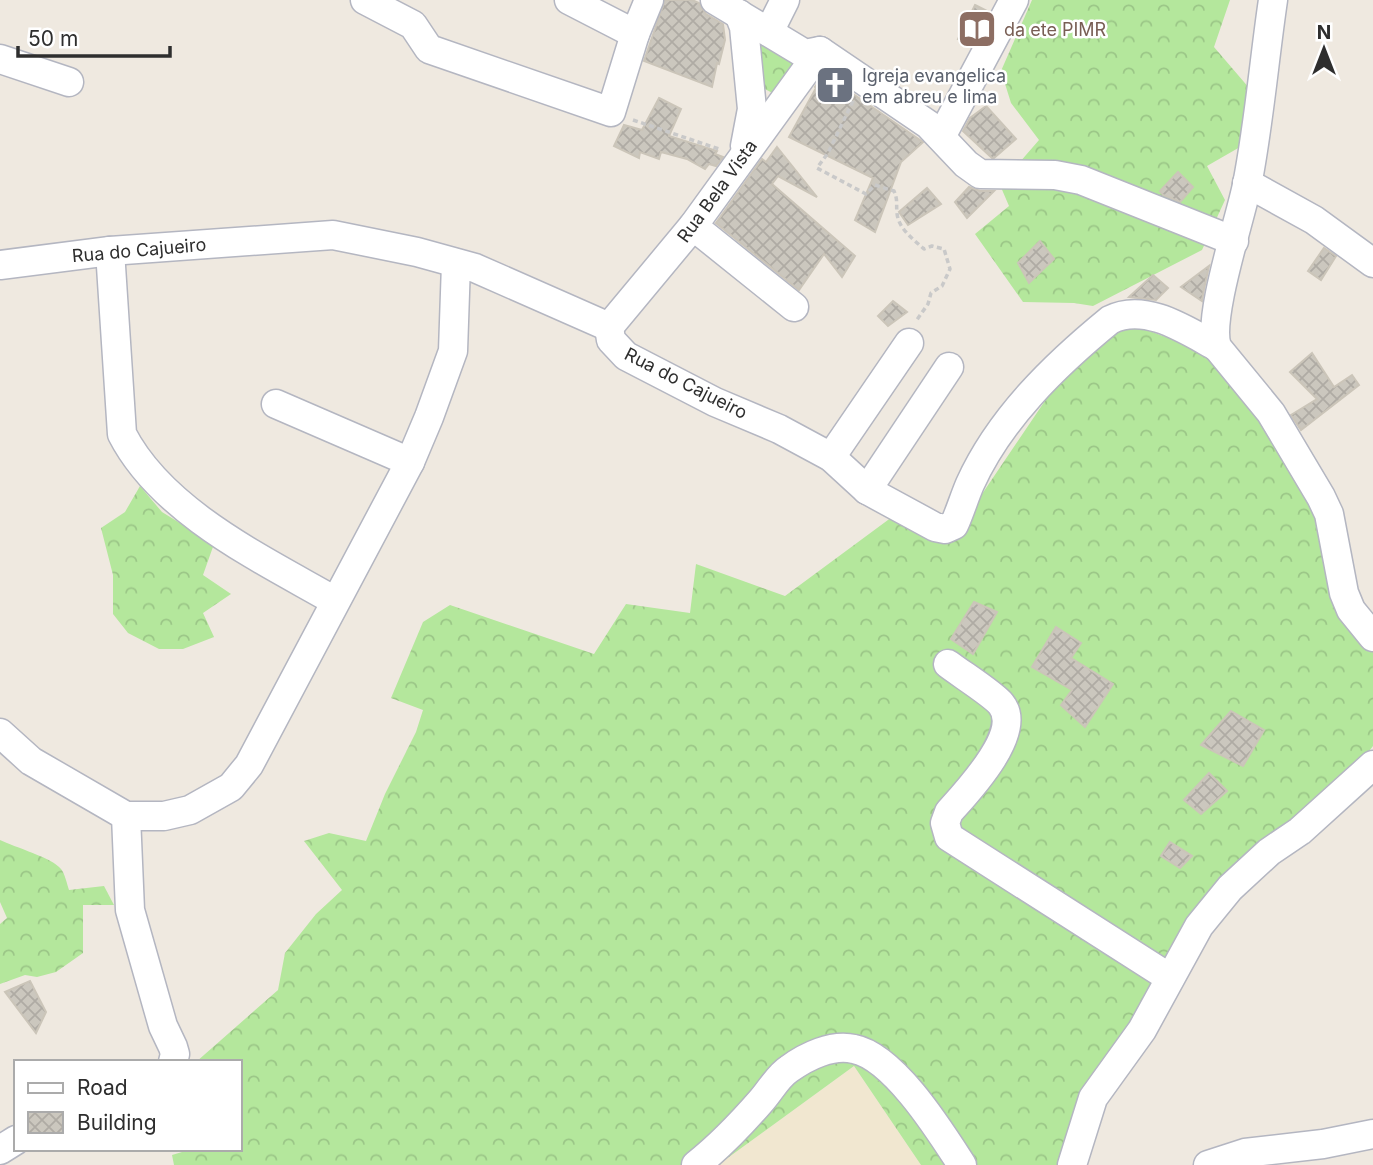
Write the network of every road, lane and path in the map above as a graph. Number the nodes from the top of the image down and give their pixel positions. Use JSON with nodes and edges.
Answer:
{"nodes":[{"id":1,"x":365,"y":0,"type":"edge"},
{"id":2,"x":569,"y":0,"type":"edge"},
{"id":3,"x":649,"y":0,"type":"edge"},
{"id":4,"x":785,"y":0,"type":"edge"},
{"id":5,"x":1014,"y":0,"type":"edge"},
{"id":6,"x":1273,"y":0,"type":"edge"},
{"id":7,"x":727,"y":7,"type":"edge"},
{"id":8,"x":769,"y":32,"type":"junction"},
{"id":9,"x":635,"y":34,"type":"junction"},
{"id":10,"x":820,"y":51,"type":"junction"},
{"id":11,"x":0,"y":59,"type":"edge"},
{"id":12,"x":865,"y":81,"type":"junction"},
{"id":13,"x":69,"y":82,"type":"dead end"},
{"id":14,"x":611,"y":112,"type":"junction"},
{"id":15,"x":935,"y":131,"type":"junction"},
{"id":16,"x":733,"y":155,"type":"junction"},
{"id":17,"x":1247,"y":183,"type":"junction"},
{"id":18,"x":693,"y":226,"type":"junction"},
{"id":19,"x":1234,"y":241,"type":"junction"},
{"id":20,"x":110,"y":251,"type":"junction"},
{"id":21,"x":1373,"y":263,"type":"edge"},
{"id":22,"x":456,"y":264,"type":"junction"},
{"id":23,"x":0,"y":265,"type":"edge"},
{"id":24,"x":794,"y":307,"type":"dead end"},
{"id":25,"x":609,"y":327,"type":"junction"},
{"id":26,"x":909,"y":343,"type":"joint"},
{"id":27,"x":1217,"y":347,"type":"junction"},
{"id":28,"x":949,"y":368,"type":"dead end"},
{"id":29,"x":276,"y":404,"type":"dead end"},
{"id":30,"x":831,"y":457,"type":"junction"},
{"id":31,"x":410,"y":462,"type":"junction"},
{"id":32,"x":867,"y":490,"type":"junction"},
{"id":33,"x":335,"y":601,"type":"junction"},
{"id":34,"x":1373,"y":637,"type":"edge"},
{"id":35,"x":948,"y":664,"type":"dead end"},
{"id":36,"x":0,"y":733,"type":"edge"},
{"id":37,"x":1373,"y":765,"type":"edge"},
{"id":38,"x":126,"y":816,"type":"junction"},
{"id":39,"x":1170,"y":978,"type":"junction"},
{"id":40,"x":174,"y":1060,"type":"edge"},
{"id":41,"x":1373,"y":1134,"type":"edge"},
{"id":42,"x":696,"y":1165,"type":"edge"},
{"id":43,"x":961,"y":1165,"type":"edge"},
{"id":44,"x":1072,"y":1165,"type":"edge"},
{"id":45,"x":1208,"y":1165,"type":"edge"}],
"edges":[{"from":1,"to":14,"type":"street"},
{"from":2,"to":9,"type":"street"},
{"from":3,"to":9,"type":"street"},
{"from":4,"to":8,"type":"street"},
{"from":5,"to":15,"type":"street"},
{"from":6,"to":17,"type":"street"},
{"from":7,"to":8,"type":"street"},
{"from":7,"to":16,"type":"street"},
{"from":8,"to":10,"type":"street"},
{"from":9,"to":14,"type":"street"},
{"from":10,"to":12,"type":"street"},
{"from":10,"to":16,"type":"street","name":"Rua Bela Vista"},
{"from":11,"to":13,"type":"street"},
{"from":12,"to":15,"type":"street"},
{"from":12,"to":26,"type":"path"},
{"from":14,"to":16,"type":"path"},
{"from":15,"to":19,"type":"street"},
{"from":16,"to":18,"type":"street","name":"Rua Bela Vista"},
{"from":17,"to":19,"type":"street"},
{"from":17,"to":21,"type":"street"},
{"from":18,"to":24,"type":"street"},
{"from":18,"to":25,"type":"street","name":"Rua Bela Vista"},
{"from":19,"to":27,"type":"street"},
{"from":20,"to":22,"type":"street","name":"Rua do Cajueiro"},
{"from":20,"to":23,"type":"street","name":"Rua do Cajueiro"},
{"from":20,"to":33,"type":"street"},
{"from":22,"to":25,"type":"street","name":"Rua do Cajueiro"},
{"from":22,"to":31,"type":"street"},
{"from":25,"to":30,"type":"street","name":"Rua do Cajueiro"},
{"from":26,"to":30,"type":"street"},
{"from":27,"to":32,"type":"street","name":"Rua do Cajueiro"},
{"from":27,"to":34,"type":"street"},
{"from":28,"to":32,"type":"street"},
{"from":29,"to":31,"type":"street"},
{"from":30,"to":32,"type":"street","name":"Rua do Cajueiro"},
{"from":31,"to":33,"type":"street"},
{"from":33,"to":38,"type":"street"},
{"from":35,"to":39,"type":"street"},
{"from":36,"to":38,"type":"street"},
{"from":37,"to":39,"type":"street"},
{"from":38,"to":40,"type":"street"},
{"from":39,"to":44,"type":"street"},
{"from":41,"to":45,"type":"street"},
{"from":42,"to":43,"type":"street"}]}
